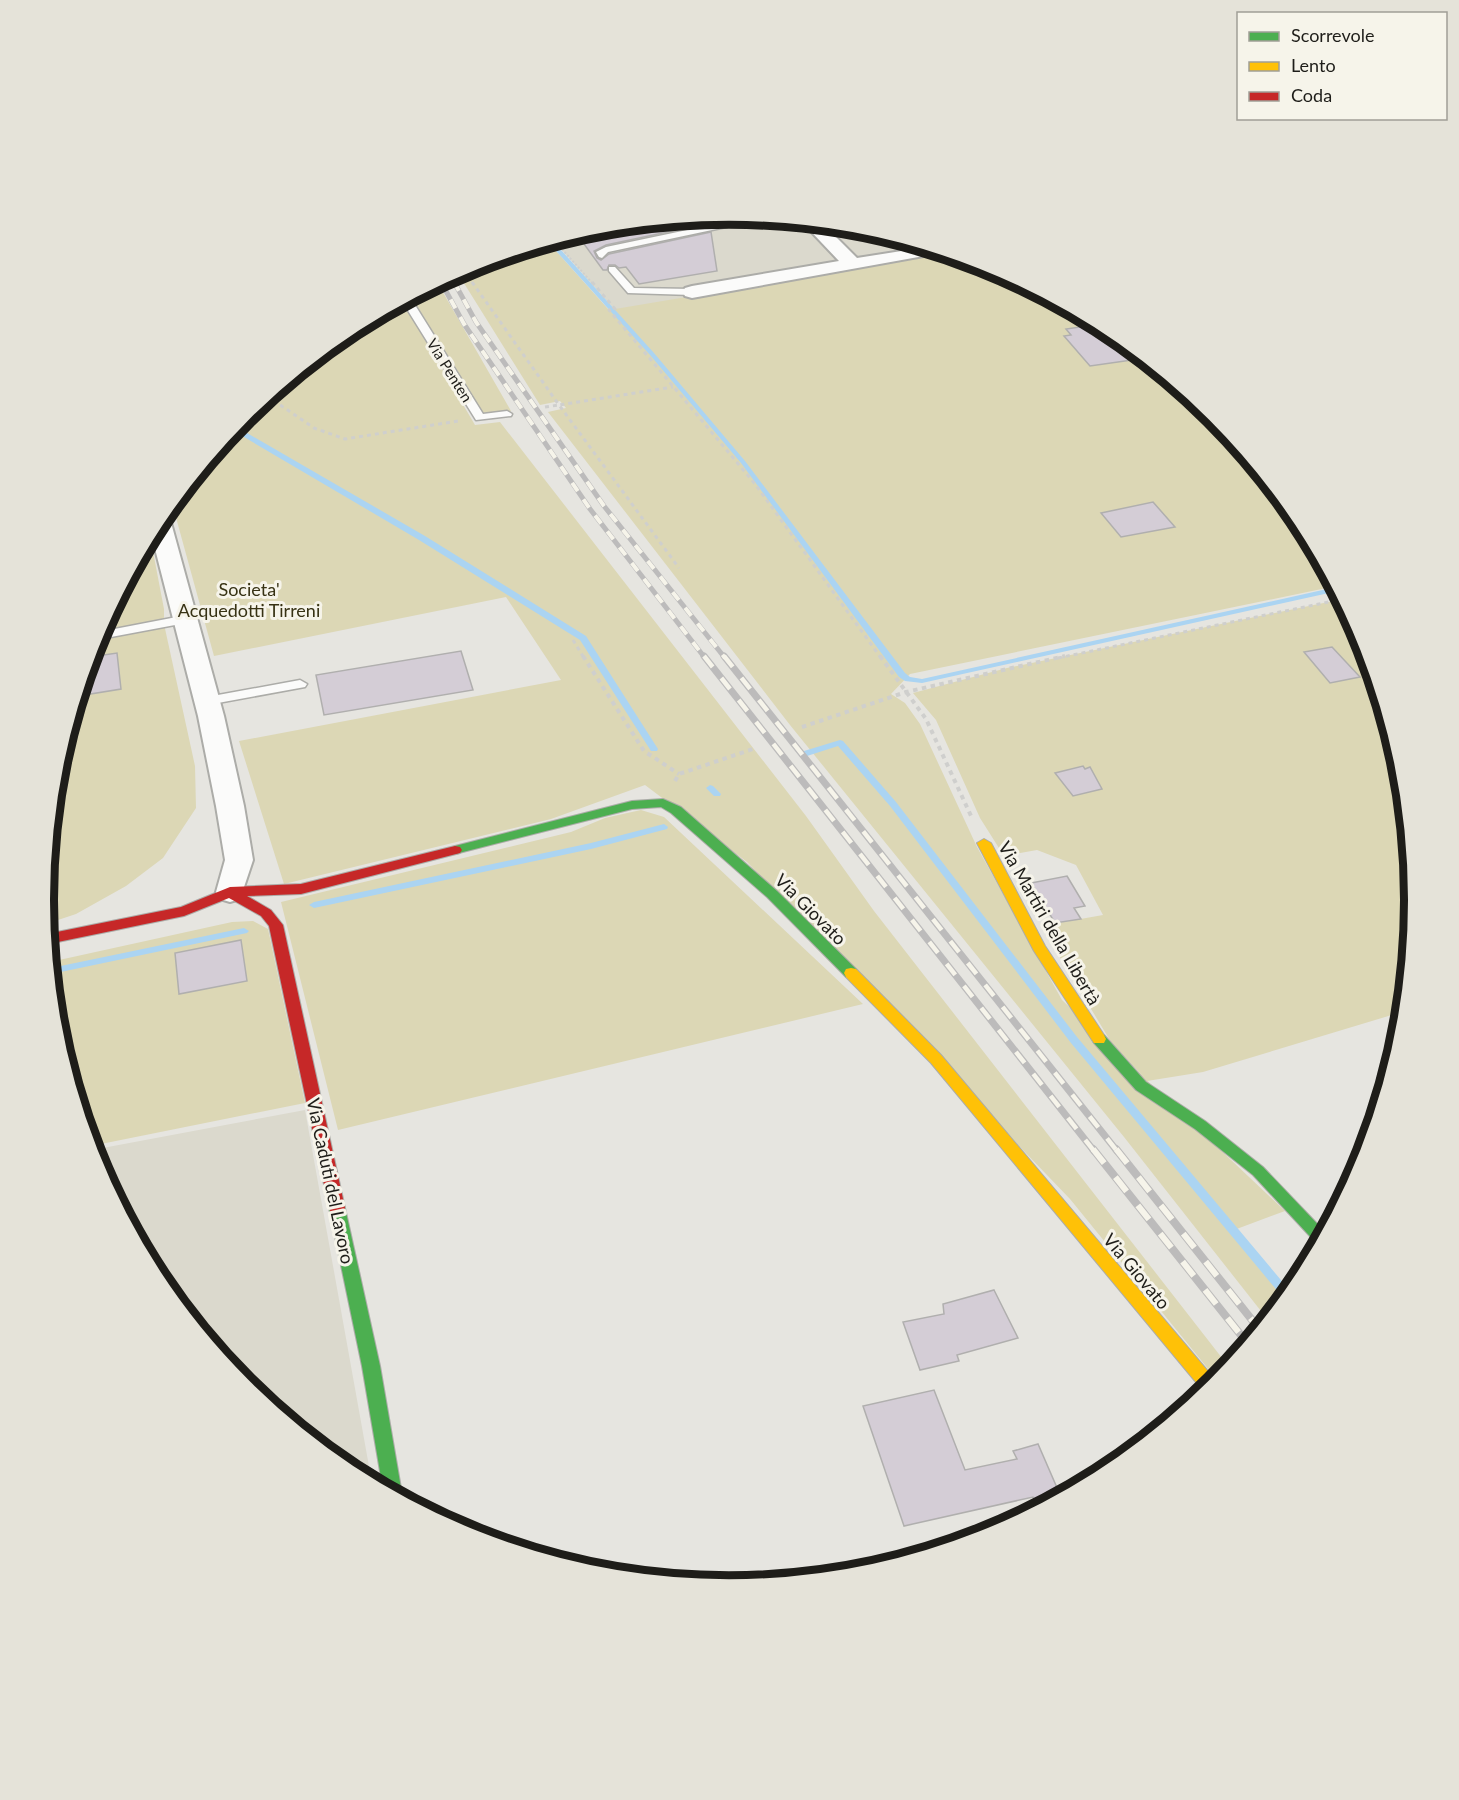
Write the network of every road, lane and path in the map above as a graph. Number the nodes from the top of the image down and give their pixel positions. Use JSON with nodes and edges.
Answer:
{"nodes":[{"id":1,"x":727,"y":225,"type":"edge"},
{"id":2,"x":819,"y":230,"type":"edge"},
{"id":3,"x":560,"y":247,"type":"edge"},
{"id":4,"x":922,"y":253,"type":"edge"},
{"id":5,"x":602,"y":255,"type":"dead end"},
{"id":6,"x":854,"y":265,"type":"junction"},
{"id":7,"x":612,"y":269,"type":"dead end"},
{"id":8,"x":469,"y":277,"type":"edge"},
{"id":9,"x":692,"y":292,"type":"joint"},
{"id":10,"x":410,"y":305,"type":"edge"},
{"id":11,"x":674,"y":387,"type":"junction"},
{"id":12,"x":274,"y":401,"type":"edge"},
{"id":13,"x":559,"y":405,"type":"junction"},
{"id":14,"x":545,"y":407,"type":"dead end"},
{"id":15,"x":507,"y":414,"type":"dead end"},
{"id":16,"x":480,"y":418,"type":"junction"},
{"id":17,"x":163,"y":533,"type":"edge"},
{"id":18,"x":679,"y":568,"type":"dead end"},
{"id":19,"x":1335,"y":601,"type":"edge"},
{"id":20,"x":187,"y":620,"type":"junction"},
{"id":21,"x":108,"y":634,"type":"edge"},
{"id":22,"x":573,"y":640,"type":"dead end"},
{"id":23,"x":300,"y":684,"type":"dead end"},
{"id":24,"x":906,"y":692,"type":"junction"},
{"id":25,"x":207,"y":701,"type":"junction"},
{"id":26,"x":802,"y":727,"type":"dead end"},
{"id":27,"x":753,"y":749,"type":"dead end"},
{"id":28,"x":984,"y":843,"type":"joint"},
{"id":29,"x":230,"y":892,"type":"junction"},
{"id":30,"x":55,"y":937,"type":"edge"},
{"id":31,"x":1317,"y":1234,"type":"edge"},
{"id":32,"x":1205,"y":1380,"type":"edge"},
{"id":33,"x":391,"y":1485,"type":"edge"}],
"edges":[{"from":1,"to":5,"type":"lane"},
{"from":2,"to":6,"type":"street"},
{"from":3,"to":11,"type":"path"},
{"from":4,"to":6,"type":"street"},
{"from":6,"to":9,"type":"street"},
{"from":7,"to":9,"type":"lane"},
{"from":8,"to":13,"type":"path"},
{"from":10,"to":16,"type":"lane","name":"Via Penten"},
{"from":11,"to":13,"type":"path"},
{"from":11,"to":24,"type":"path"},
{"from":12,"to":16,"type":"path"},
{"from":13,"to":14,"type":"path"},
{"from":13,"to":18,"type":"path"},
{"from":15,"to":16,"type":"lane","name":"Via Penten"},
{"from":17,"to":20,"type":"street"},
{"from":19,"to":24,"type":"path"},
{"from":20,"to":21,"type":"lane"},
{"from":20,"to":25,"type":"street"},
{"from":22,"to":27,"type":"path"},
{"from":23,"to":25,"type":"lane"},
{"from":24,"to":26,"type":"path"},
{"from":24,"to":28,"type":"path"},
{"from":25,"to":29,"type":"street"},
{"from":28,"to":31,"type":"street","name":"Via Martiri della Libertà"},
{"from":29,"to":30,"type":"street"},
{"from":29,"to":32,"type":"street","name":"Via Giovato"},
{"from":29,"to":33,"type":"street","name":"Via Caduti del Lavoro"}]}
